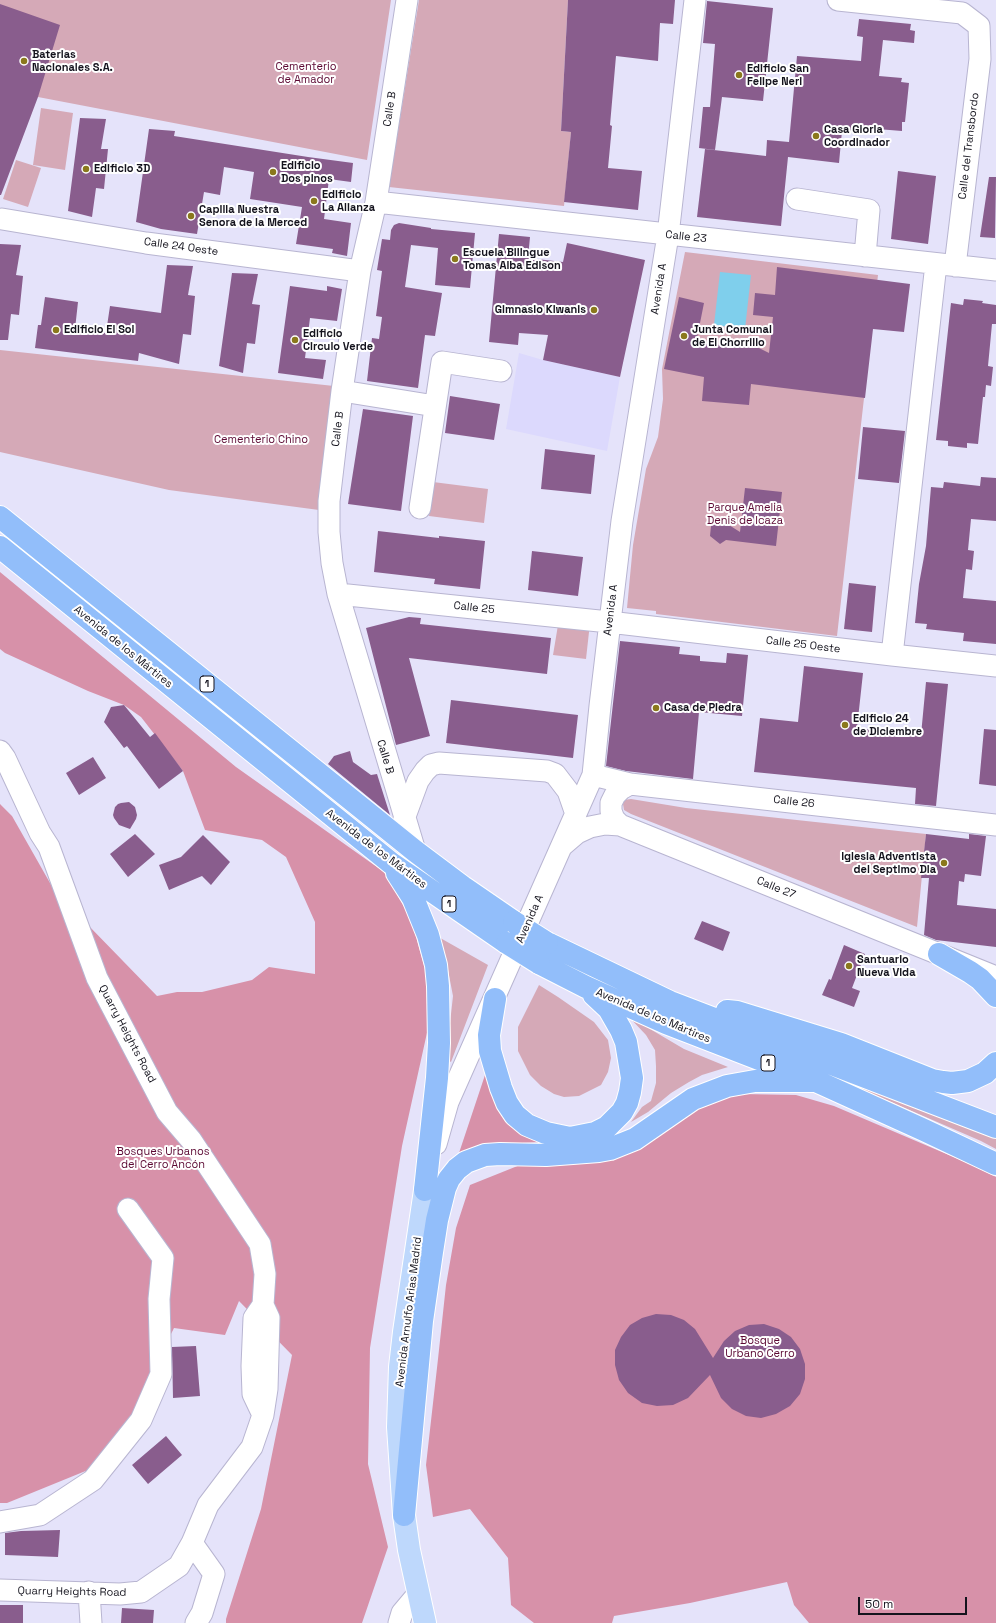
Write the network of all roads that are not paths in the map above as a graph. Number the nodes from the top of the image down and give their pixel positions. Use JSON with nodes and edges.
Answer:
{"nodes":[{"id":1,"x":407,"y":0,"type":"edge"},
{"id":2,"x":695,"y":0,"type":"edge"},
{"id":3,"x":838,"y":0,"type":"edge"},
{"id":4,"x":797,"y":199,"type":"dead end"},
{"id":5,"x":376,"y":202,"type":"junction"},
{"id":6,"x":2,"y":220,"type":"dead end"},
{"id":7,"x":668,"y":235,"type":"junction"},
{"id":8,"x":865,"y":256,"type":"junction"},
{"id":9,"x":946,"y":265,"type":"junction"},
{"id":10,"x":996,"y":270,"type":"edge"},
{"id":11,"x":360,"y":271,"type":"junction"},
{"id":12,"x":501,"y":372,"type":"dead end"},
{"id":13,"x":342,"y":391,"type":"junction"},
{"id":14,"x":435,"y":406,"type":"junction"},
{"id":15,"x":420,"y":508,"type":"dead end"},
{"id":16,"x":0,"y":517,"type":"edge"},
{"id":17,"x":0,"y":547,"type":"edge"},
{"id":18,"x":338,"y":594,"type":"junction"},
{"id":19,"x":610,"y":622,"type":"junction"},
{"id":20,"x":892,"y":655,"type":"junction"},
{"id":21,"x":996,"y":666,"type":"edge"},
{"id":22,"x":0,"y":751,"type":"edge"},
{"id":23,"x":593,"y":775,"type":"junction"},
{"id":24,"x":630,"y":784,"type":"junction"},
{"id":25,"x":576,"y":814,"type":"junction"},
{"id":26,"x":404,"y":819,"type":"junction"},
{"id":27,"x":620,"y":825,"type":"junction"},
{"id":28,"x":996,"y":825,"type":"edge"},
{"id":29,"x":560,"y":849,"type":"junction"},
{"id":30,"x":414,"y":851,"type":"junction"},
{"id":31,"x":391,"y":863,"type":"junction"},
{"id":32,"x":939,"y":954,"type":"junction"},
{"id":33,"x":996,"y":977,"type":"edge"},
{"id":34,"x":586,"y":987,"type":"junction"},
{"id":35,"x":996,"y":996,"type":"edge"},
{"id":36,"x":495,"y":999,"type":"junction"},
{"id":37,"x":670,"y":1002,"type":"junction"},
{"id":38,"x":996,"y":1063,"type":"edge"},
{"id":39,"x":816,"y":1081,"type":"junction"},
{"id":40,"x":996,"y":1127,"type":"edge"},
{"id":41,"x":996,"y":1164,"type":"edge"},
{"id":42,"x":425,"y":1190,"type":"junction"},
{"id":43,"x":128,"y":1209,"type":"dead end"},
{"id":44,"x":404,"y":1515,"type":"junction"},
{"id":45,"x":0,"y":1522,"type":"edge"},
{"id":46,"x":192,"y":1543,"type":"junction"},
{"id":47,"x":0,"y":1590,"type":"edge"},
{"id":48,"x":90,"y":1592,"type":"junction"},
{"id":49,"x":418,"y":1594,"type":"junction"},
{"id":50,"x":91,"y":1623,"type":"edge"},
{"id":51,"x":196,"y":1623,"type":"edge"},
{"id":52,"x":399,"y":1623,"type":"edge"},
{"id":53,"x":425,"y":1623,"type":"edge"}],
"edges":[{"from":1,"to":5,"type":"street","name":"Calle B"},
{"from":2,"to":7,"type":"street","name":"Avenida A"},
{"from":3,"to":9,"type":"street","name":"Calle del Transbordo"},
{"from":4,"to":8,"type":"street"},
{"from":5,"to":7,"type":"street","name":"Calle 23"},
{"from":5,"to":11,"type":"street","name":"Calle B"},
{"from":6,"to":11,"type":"street","name":"Calle 24 Oeste"},
{"from":7,"to":8,"type":"street","name":"Calle 23"},
{"from":7,"to":19,"type":"street","name":"Avenida A"},
{"from":8,"to":9,"type":"street","name":"Calle 23"},
{"from":9,"to":10,"type":"street","name":"Calle 23"},
{"from":9,"to":20,"type":"street","name":"Calle del Transbordo"},
{"from":11,"to":13,"type":"street","name":"Calle B"},
{"from":12,"to":14,"type":"street"},
{"from":13,"to":14,"type":"street"},
{"from":13,"to":18,"type":"street","name":"Calle B"},
{"from":14,"to":15,"type":"street"},
{"from":16,"to":30,"type":"highway","name":"Avenida de los Mártires","number":"1"},
{"from":17,"to":31,"type":"highway","name":"Avenida de los Mártires","number":"1"},
{"from":18,"to":19,"type":"street","name":"Calle 25"},
{"from":18,"to":26,"type":"street","name":"Calle B"},
{"from":19,"to":20,"type":"street","name":"Calle 25 Oeste"},
{"from":19,"to":23,"type":"street","name":"Avenida A"},
{"from":20,"to":21,"type":"street","name":"Calle 25 Oeste"},
{"from":22,"to":46,"type":"street","name":"Quarry Heights Road"},
{"from":23,"to":24,"type":"street","name":"Calle 26"},
{"from":23,"to":25,"type":"street","name":"Avenida A"},
{"from":24,"to":27,"type":"street"},
{"from":24,"to":28,"type":"street","name":"Calle 26"},
{"from":25,"to":26,"type":"street"},
{"from":25,"to":29,"type":"street","name":"Avenida A"},
{"from":26,"to":30,"type":"street","name":"Calle B"},
{"from":27,"to":29,"type":"street","name":"Calle 27"},
{"from":27,"to":32,"type":"street","name":"Calle 27"},
{"from":29,"to":36,"type":"street","name":"Avenida A"},
{"from":30,"to":37,"type":"highway","name":"Avenida de los Mártires","number":"1","bridge":true},
{"from":31,"to":34,"type":"highway","name":"Avenida de los Mártires","number":"1","bridge":true},
{"from":31,"to":42,"type":"highway"},
{"from":32,"to":33,"type":"street","name":"Calle 27"},
{"from":32,"to":35,"type":"highway"},
{"from":34,"to":36,"type":"highway"},
{"from":34,"to":39,"type":"highway","name":"Avenida de los Mártires","number":"1"},
{"from":36,"to":42,"type":"street","name":"Avenida A"},
{"from":37,"to":38,"type":"highway"},
{"from":37,"to":40,"type":"highway","name":"Avenida de los Mártires","number":"1"},
{"from":39,"to":41,"type":"highway","name":"Avenida de los Mártires","number":"1"},
{"from":39,"to":44,"type":"highway"},
{"from":42,"to":44,"type":"main road","name":"Avenida Arnulfo Arias Madrid"},
{"from":43,"to":45,"type":"street"},
{"from":44,"to":49,"type":"main road","name":"Avenida Arnulfo Arias Madrid"},
{"from":46,"to":48,"type":"street","name":"Quarry Heights Road"},
{"from":46,"to":51,"type":"street"},
{"from":47,"to":48,"type":"street","name":"Quarry Heights Road"},
{"from":48,"to":50,"type":"street"},
{"from":49,"to":52,"type":"street"},
{"from":49,"to":53,"type":"main road","name":"Avenida Arnulfo Arias Madrid"}]}
